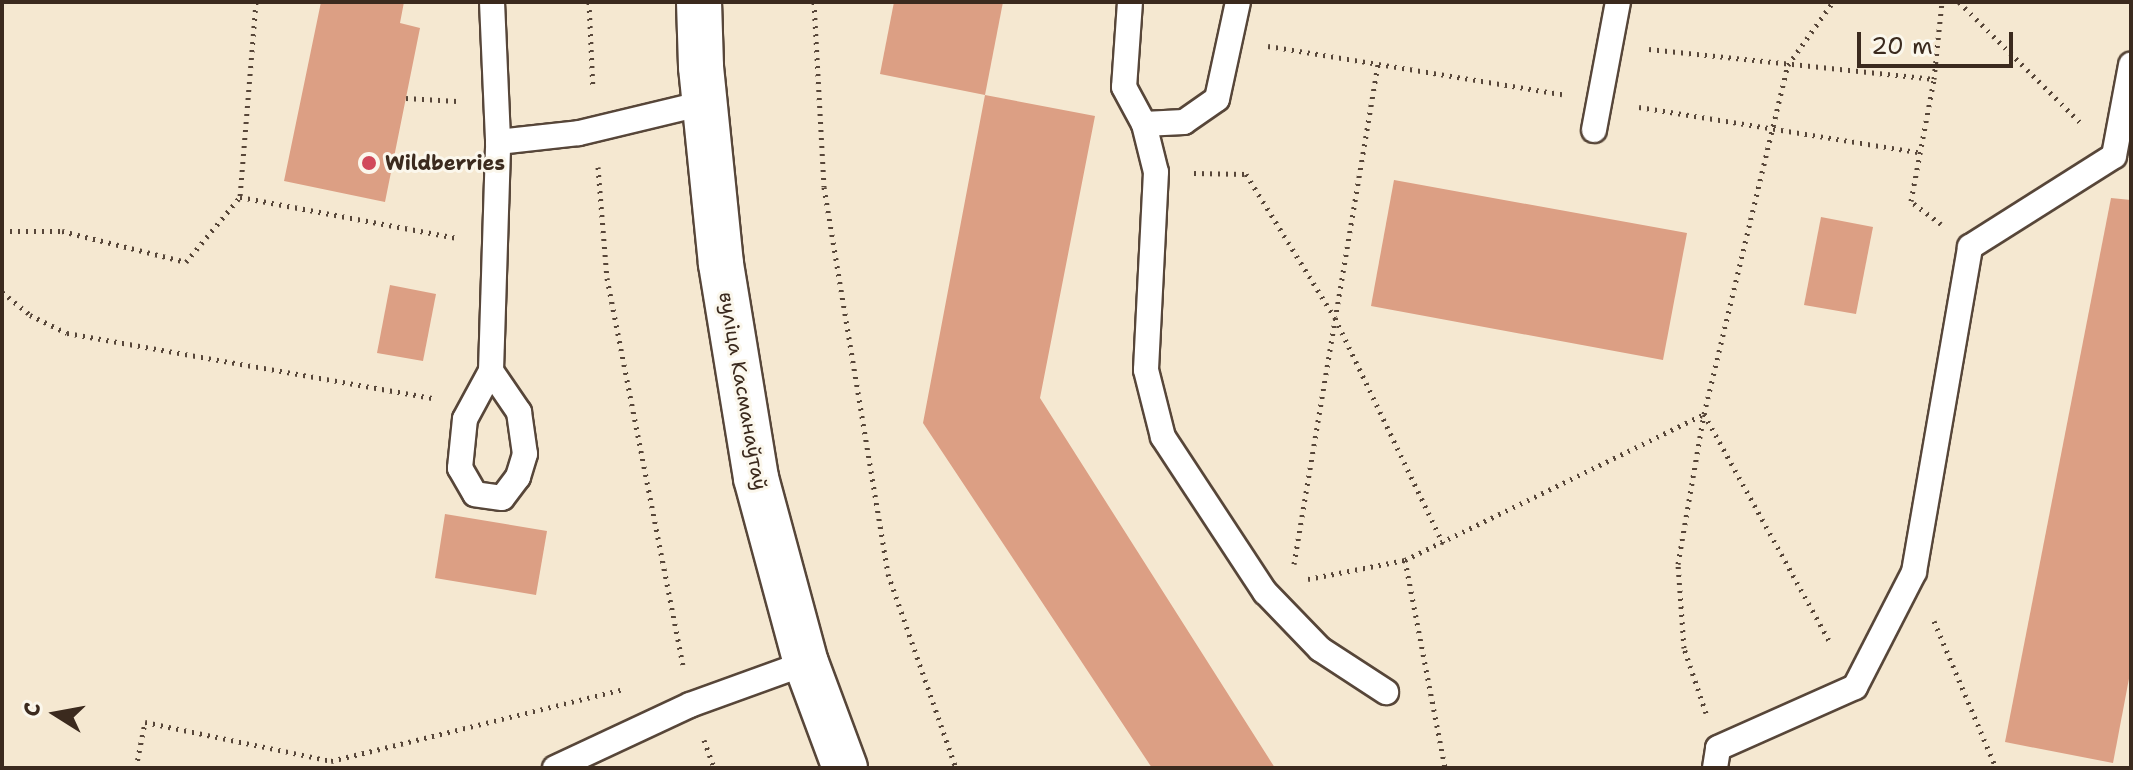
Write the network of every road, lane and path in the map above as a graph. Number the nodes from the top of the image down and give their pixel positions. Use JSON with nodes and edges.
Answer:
{"nodes":[{"id":1,"x":256,"y":2,"type":"edge"},
{"id":2,"x":492,"y":2,"type":"edge"},
{"id":3,"x":589,"y":2,"type":"edge"},
{"id":4,"x":699,"y":2,"type":"edge"},
{"id":5,"x":814,"y":2,"type":"edge"},
{"id":6,"x":1130,"y":2,"type":"edge"},
{"id":7,"x":1238,"y":2,"type":"edge"},
{"id":8,"x":1618,"y":2,"type":"edge"},
{"id":9,"x":1833,"y":2,"type":"edge"},
{"id":10,"x":1942,"y":2,"type":"edge"},
{"id":11,"x":1959,"y":2,"type":"edge"},
{"id":12,"x":1610,"y":44,"type":"junction"},
{"id":13,"x":1378,"y":64,"type":"dead end"},
{"id":14,"x":1788,"y":65,"type":"junction"},
{"id":15,"x":2131,"y":65,"type":"edge"},
{"id":16,"x":1934,"y":79,"type":"junction"},
{"id":17,"x":406,"y":98,"type":"dead end"},
{"id":18,"x":461,"y":101,"type":"dead end"},
{"id":19,"x":704,"y":103,"type":"junction"},
{"id":20,"x":1144,"y":124,"type":"junction"},
{"id":21,"x":595,"y":129,"type":"junction"},
{"id":22,"x":1594,"y":130,"type":"dead end"},
{"id":23,"x":498,"y":142,"type":"junction"},
{"id":24,"x":2114,"y":156,"type":"junction"},
{"id":25,"x":393,"y":158,"type":"dead end"},
{"id":26,"x":458,"y":164,"type":"dead end"},
{"id":27,"x":1156,"y":172,"type":"junction"},
{"id":28,"x":240,"y":197,"type":"junction"},
{"id":29,"x":2,"y":231,"type":"edge"},
{"id":30,"x":493,"y":247,"type":"junction"},
{"id":31,"x":1970,"y":247,"type":"junction"},
{"id":32,"x":2,"y":292,"type":"edge"},
{"id":33,"x":1335,"y":318,"type":"junction"},
{"id":34,"x":491,"y":371,"type":"junction"},
{"id":35,"x":473,"y":405,"type":"junction"},
{"id":36,"x":1704,"y":414,"type":"junction"},
{"id":37,"x":1443,"y":543,"type":"junction"},
{"id":38,"x":1405,"y":560,"type":"junction"},
{"id":39,"x":1914,"y":572,"type":"junction"},
{"id":40,"x":1291,"y":582,"type":"junction"},
{"id":41,"x":1265,"y":592,"type":"junction"},
{"id":42,"x":806,"y":663,"type":"junction"},
{"id":43,"x":1855,"y":687,"type":"junction"},
{"id":44,"x":623,"y":690,"type":"dead end"},
{"id":45,"x":1386,"y":692,"type":"dead end"},
{"id":46,"x":690,"y":705,"type":"junction"},
{"id":47,"x":1717,"y":758,"type":"edge"},
{"id":48,"x":136,"y":768,"type":"edge"},
{"id":49,"x":555,"y":768,"type":"edge"},
{"id":50,"x":714,"y":768,"type":"edge"},
{"id":51,"x":845,"y":768,"type":"edge"},
{"id":52,"x":956,"y":768,"type":"edge"},
{"id":53,"x":1445,"y":768,"type":"edge"},
{"id":54,"x":1996,"y":768,"type":"edge"}],
"edges":[{"from":1,"to":28,"type":"path"},
{"from":2,"to":23,"type":"lane"},
{"from":3,"to":21,"type":"path"},
{"from":4,"to":19,"type":"street","name":"вуліца Касманаўтаў"},
{"from":5,"to":52,"type":"path"},
{"from":6,"to":20,"type":"lane"},
{"from":7,"to":20,"type":"lane"},
{"from":8,"to":12,"type":"lane"},
{"from":9,"to":14,"type":"path"},
{"from":10,"to":16,"type":"path"},
{"from":11,"to":24,"type":"path"},
{"from":12,"to":14,"type":"path"},
{"from":12,"to":22,"type":"lane"},
{"from":13,"to":33,"type":"path"},
{"from":14,"to":16,"type":"path"},
{"from":14,"to":36,"type":"path"},
{"from":15,"to":24,"type":"lane"},
{"from":16,"to":31,"type":"path"},
{"from":17,"to":18,"type":"path"},
{"from":19,"to":21,"type":"lane"},
{"from":19,"to":42,"type":"street","name":"вуліца Касманаўтаў"},
{"from":20,"to":27,"type":"lane"},
{"from":21,"to":23,"type":"lane"},
{"from":21,"to":46,"type":"path"},
{"from":23,"to":30,"type":"lane"},
{"from":24,"to":31,"type":"lane"},
{"from":25,"to":26,"type":"path"},
{"from":27,"to":33,"type":"path"},
{"from":27,"to":41,"type":"lane"},
{"from":28,"to":29,"type":"path"},
{"from":28,"to":30,"type":"path"},
{"from":30,"to":34,"type":"lane"},
{"from":31,"to":39,"type":"lane"},
{"from":32,"to":35,"type":"path"},
{"from":33,"to":37,"type":"path"},
{"from":33,"to":40,"type":"path"},
{"from":34,"to":35,"type":"lane"},
{"from":34,"to":35,"type":"lane"},
{"from":36,"to":37,"type":"path"},
{"from":36,"to":43,"type":"path"},
{"from":36,"to":47,"type":"path"},
{"from":37,"to":38,"type":"path"},
{"from":38,"to":40,"type":"path"},
{"from":38,"to":53,"type":"path"},
{"from":39,"to":43,"type":"lane"},
{"from":39,"to":54,"type":"path"},
{"from":40,"to":41,"type":"path"},
{"from":41,"to":45,"type":"lane"},
{"from":42,"to":46,"type":"lane"},
{"from":42,"to":51,"type":"street","name":"вуліца Касманаўтаў"},
{"from":43,"to":47,"type":"lane"},
{"from":44,"to":48,"type":"path"},
{"from":46,"to":49,"type":"lane"},
{"from":46,"to":50,"type":"path"}]}
